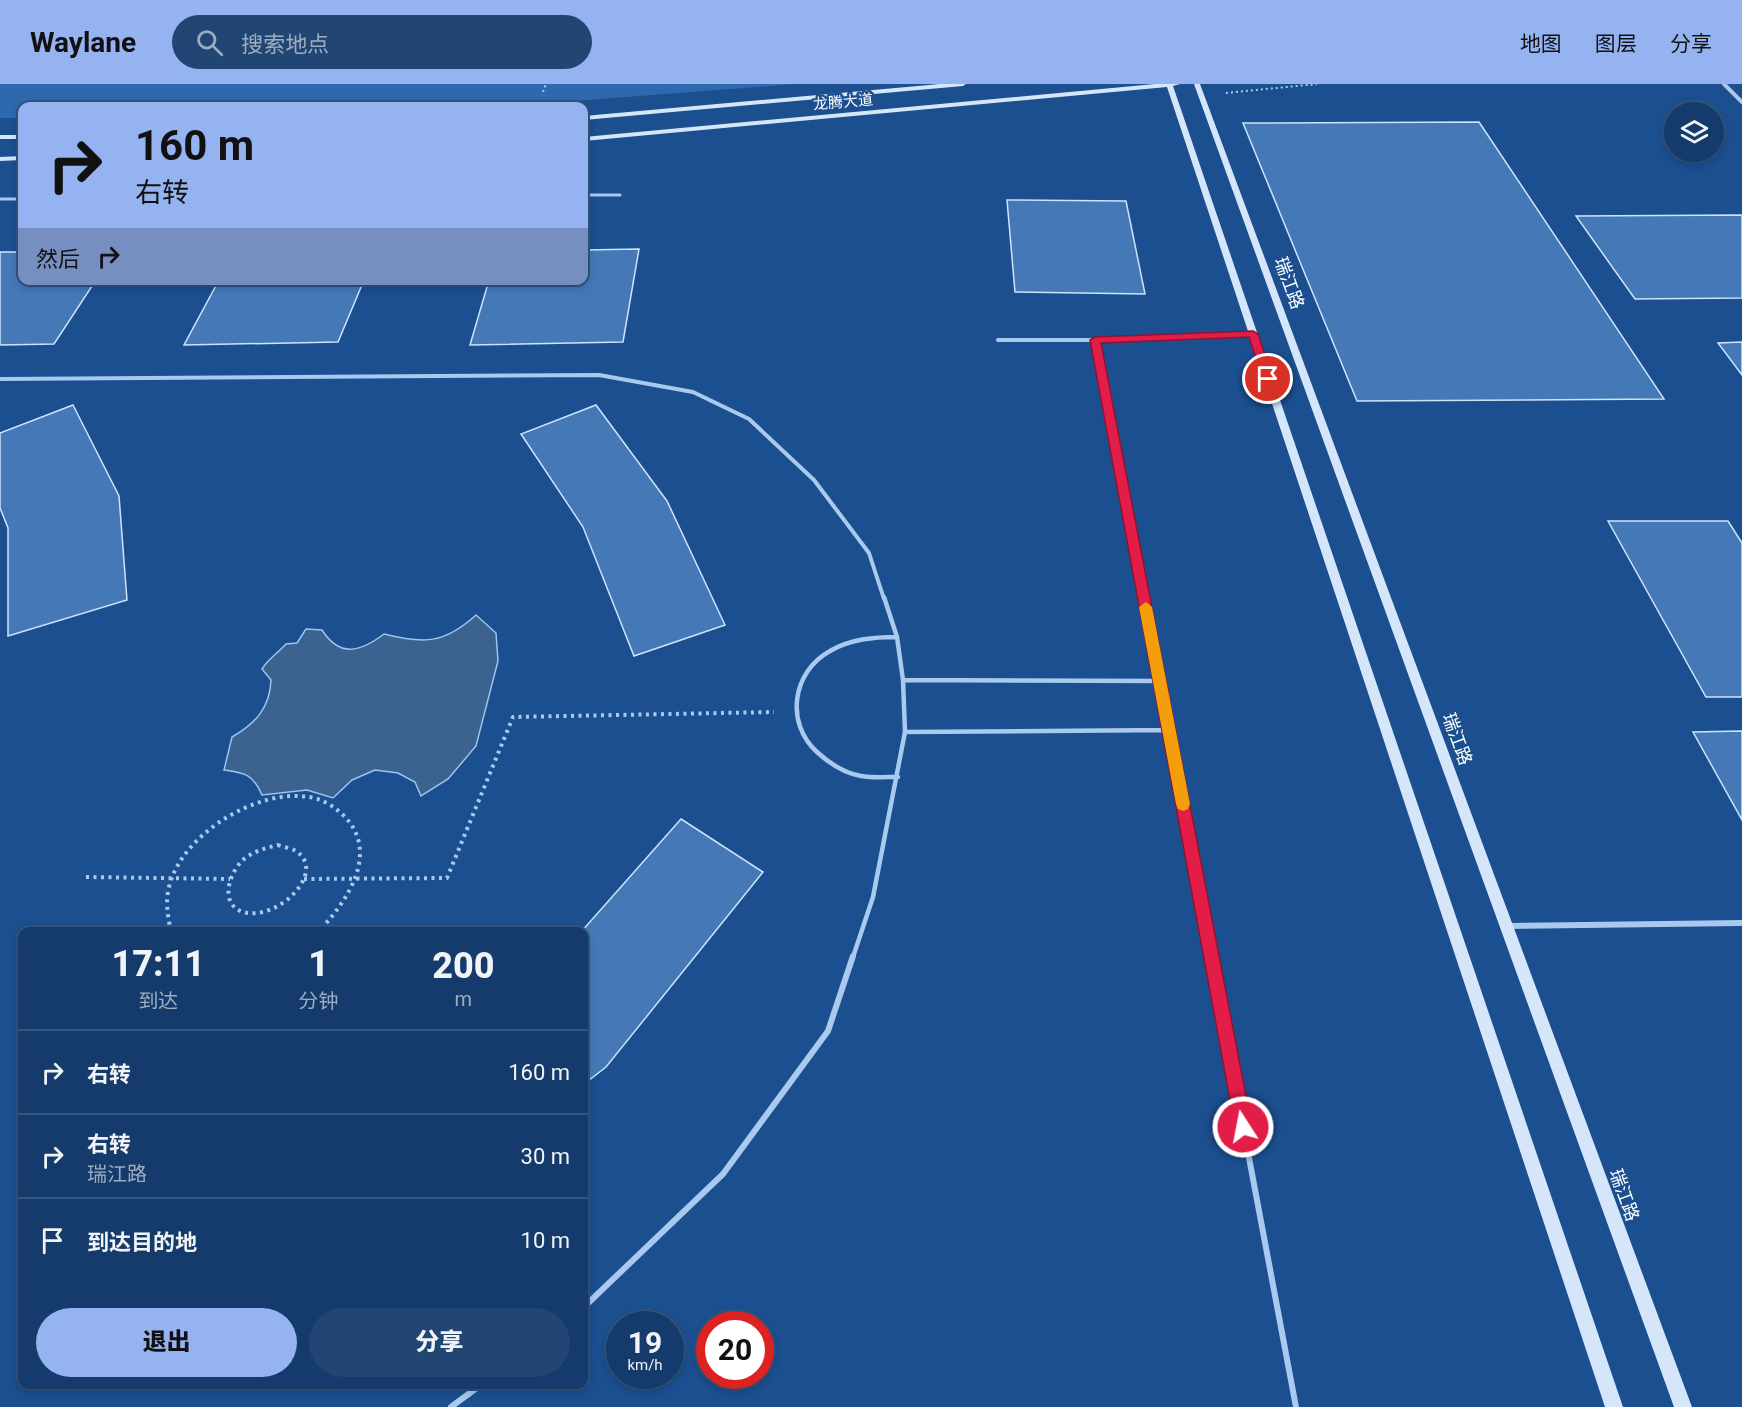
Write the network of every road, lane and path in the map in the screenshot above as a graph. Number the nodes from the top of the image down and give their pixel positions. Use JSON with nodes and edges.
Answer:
{"nodes":[{"id":1,"x":546,"y":84,"type":"edge"},
{"id":2,"x":963,"y":84,"type":"edge"},
{"id":3,"x":1169,"y":84,"type":"edge"},
{"id":4,"x":1178,"y":84,"type":"edge"},
{"id":5,"x":1197,"y":84,"type":"edge"},
{"id":6,"x":1724,"y":84,"type":"edge"},
{"id":7,"x":543,"y":92,"type":"dead end"},
{"id":8,"x":1742,"y":102,"type":"edge"},
{"id":9,"x":588,"y":118,"type":"edge"},
{"id":10,"x":0,"y":137,"type":"edge"},
{"id":11,"x":18,"y":137,"type":"edge"},
{"id":12,"x":588,"y":139,"type":"edge"},
{"id":13,"x":18,"y":158,"type":"edge"},
{"id":14,"x":0,"y":159,"type":"edge"},
{"id":15,"x":588,"y":195,"type":"edge"},
{"id":16,"x":620,"y":195,"type":"dead end"},
{"id":17,"x":18,"y":198,"type":"edge"},
{"id":18,"x":0,"y":199,"type":"edge"},
{"id":19,"x":1253,"y":334,"type":"junction"},
{"id":20,"x":998,"y":340,"type":"dead end"},
{"id":21,"x":1095,"y":340,"type":"junction"},
{"id":22,"x":0,"y":379,"type":"edge"},
{"id":23,"x":897,"y":637,"type":"junction"},
{"id":24,"x":903,"y":680,"type":"junction"},
{"id":25,"x":1160,"y":681,"type":"junction"},
{"id":26,"x":795,"y":711,"type":"junction"},
{"id":27,"x":1169,"y":730,"type":"junction"},
{"id":28,"x":905,"y":732,"type":"junction"},
{"id":29,"x":898,"y":777,"type":"junction"},
{"id":30,"x":86,"y":877,"type":"dead end"},
{"id":31,"x":356,"y":878,"type":"junction"},
{"id":32,"x":172,"y":879,"type":"junction"},
{"id":33,"x":230,"y":879,"type":"junction"},
{"id":34,"x":304,"y":879,"type":"junction"},
{"id":35,"x":1742,"y":923,"type":"edge"},
{"id":36,"x":1506,"y":926,"type":"junction"},
{"id":37,"x":170,"y":927,"type":"edge"},
{"id":38,"x":323,"y":927,"type":"edge"},
{"id":39,"x":588,"y":1303,"type":"edge"},
{"id":40,"x":476,"y":1389,"type":"edge"},
{"id":41,"x":451,"y":1407,"type":"edge"},
{"id":42,"x":1296,"y":1407,"type":"edge"},
{"id":43,"x":1614,"y":1407,"type":"edge"},
{"id":44,"x":1683,"y":1407,"type":"edge"}],
"edges":[{"from":1,"to":7,"type":"path"},
{"from":2,"to":9,"type":"street","name":"龙腾大道"},
{"from":3,"to":4,"type":"street","name":"龙腾大道"},
{"from":3,"to":12,"type":"street","name":"龙腾大道"},
{"from":3,"to":19,"type":"street"},
{"from":5,"to":36,"type":"street","name":"瑞江路"},
{"from":6,"to":8,"type":"street"},
{"from":10,"to":11,"type":"street"},
{"from":13,"to":14,"type":"street"},
{"from":15,"to":16,"type":"lane"},
{"from":17,"to":18,"type":"lane"},
{"from":19,"to":21,"type":"lane"},
{"from":19,"to":43,"type":"street"},
{"from":20,"to":21,"type":"lane"},
{"from":21,"to":25,"type":"lane"},
{"from":22,"to":23,"type":"lane"},
{"from":23,"to":24,"type":"lane"},
{"from":23,"to":26,"type":"lane"},
{"from":24,"to":25,"type":"lane"},
{"from":24,"to":28,"type":"lane"},
{"from":25,"to":27,"type":"lane"},
{"from":26,"to":29,"type":"lane"},
{"from":26,"to":31,"type":"path"},
{"from":27,"to":28,"type":"lane"},
{"from":27,"to":42,"type":"lane"},
{"from":28,"to":29,"type":"lane"},
{"from":29,"to":39,"type":"lane"},
{"from":30,"to":32,"type":"path"},
{"from":31,"to":32,"type":"path"},
{"from":31,"to":34,"type":"path"},
{"from":31,"to":38,"type":"path"},
{"from":32,"to":33,"type":"path"},
{"from":32,"to":37,"type":"path"},
{"from":33,"to":34,"type":"path"},
{"from":33,"to":34,"type":"path"},
{"from":35,"to":36,"type":"street"},
{"from":36,"to":44,"type":"street","name":"瑞江路"},
{"from":40,"to":41,"type":"lane"}]}
